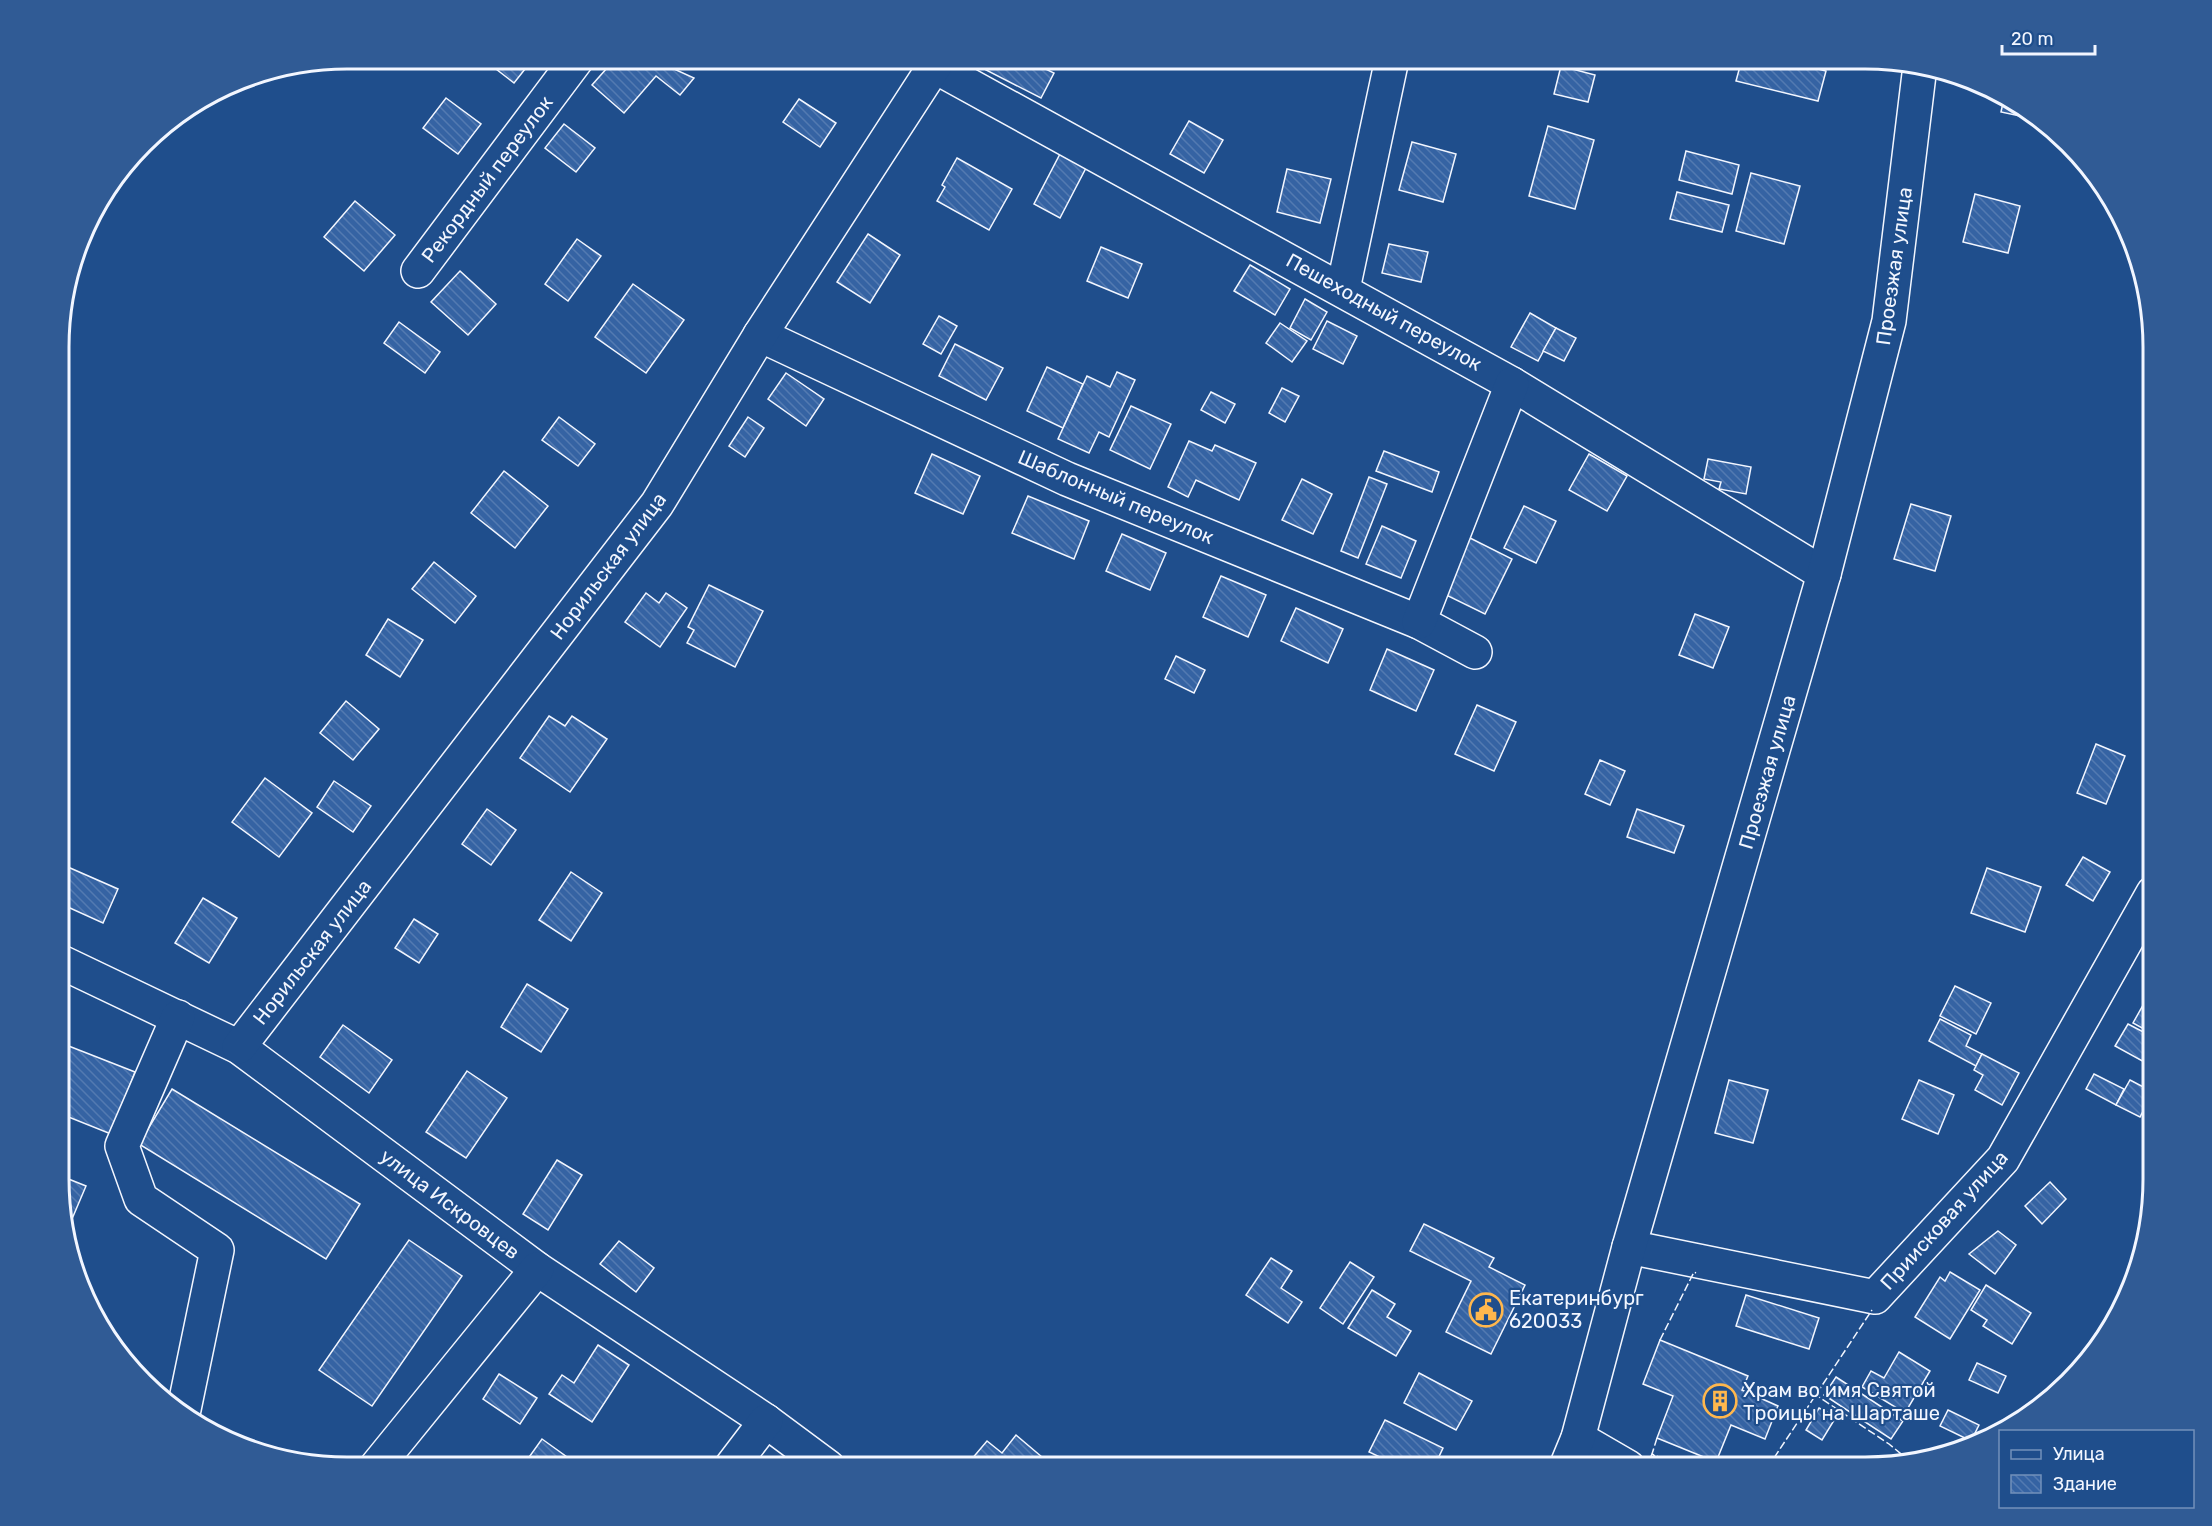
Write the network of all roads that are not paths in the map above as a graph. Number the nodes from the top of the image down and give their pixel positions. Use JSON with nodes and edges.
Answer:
{"nodes":[{"id":1,"x":570,"y":69,"type":"edge"},
{"id":2,"x":931,"y":69,"type":"edge"},
{"id":3,"x":949,"y":69,"type":"edge"},
{"id":4,"x":1390,"y":69,"type":"edge"},
{"id":5,"x":1919,"y":74,"type":"edge"},
{"id":6,"x":418,"y":272,"type":"dead end"},
{"id":7,"x":1343,"y":289,"type":"junction"},
{"id":8,"x":760,"y":335,"type":"junction"},
{"id":9,"x":1512,"y":384,"type":"junction"},
{"id":10,"x":1824,"y":574,"type":"junction"},
{"id":11,"x":1419,"y":622,"type":"junction"},
{"id":12,"x":1475,"y":652,"type":"dead end"},
{"id":13,"x":2143,"y":910,"type":"edge"},
{"id":14,"x":69,"y":966,"type":"edge"},
{"id":15,"x":178,"y":1017,"type":"junction"},
{"id":16,"x":239,"y":1047,"type":"junction"},
{"id":17,"x":1629,"y":1247,"type":"junction"},
{"id":18,"x":537,"y":1269,"type":"junction"},
{"id":19,"x":185,"y":1405,"type":"edge"},
{"id":20,"x":766,"y":1420,"type":"junction"},
{"id":21,"x":1572,"y":1453,"type":"edge"},
{"id":22,"x":384,"y":1457,"type":"edge"},
{"id":23,"x":738,"y":1457,"type":"edge"},
{"id":24,"x":815,"y":1457,"type":"edge"},
{"id":25,"x":1588,"y":1457,"type":"edge"}],
"edges":[{"from":1,"to":6,"type":"street","name":"Рекордный переулок"},
{"from":2,"to":8,"type":"street","name":"Норильская улица"},
{"from":3,"to":7,"type":"street","name":"Пешеходный переулок"},
{"from":4,"to":7,"type":"street"},
{"from":5,"to":10,"type":"street","name":"Проезжая улица"},
{"from":7,"to":9,"type":"street","name":"Пешеходный переулок"},
{"from":8,"to":11,"type":"street","name":"Шаблонный переулок"},
{"from":8,"to":16,"type":"street","name":"Норильская улица"},
{"from":9,"to":10,"type":"street","name":"Пешеходный переулок"},
{"from":9,"to":11,"type":"street"},
{"from":10,"to":17,"type":"street","name":"Проезжая улица"},
{"from":11,"to":12,"type":"street","name":"Шаблонный переулок"},
{"from":13,"to":17,"type":"street","name":"Приисковая улица"},
{"from":14,"to":15,"type":"street","name":"улица Искровцев"},
{"from":15,"to":16,"type":"street","name":"улица Искровцев"},
{"from":15,"to":19,"type":"street"},
{"from":16,"to":18,"type":"street","name":"улица Искровцев"},
{"from":17,"to":21,"type":"street","name":"Проезжая улица"},
{"from":18,"to":20,"type":"street","name":"улица Искровцев"},
{"from":18,"to":22,"type":"street"},
{"from":20,"to":23,"type":"street"},
{"from":20,"to":24,"type":"street","name":"улица Искровцев"},
{"from":21,"to":25,"type":"street"}]}
